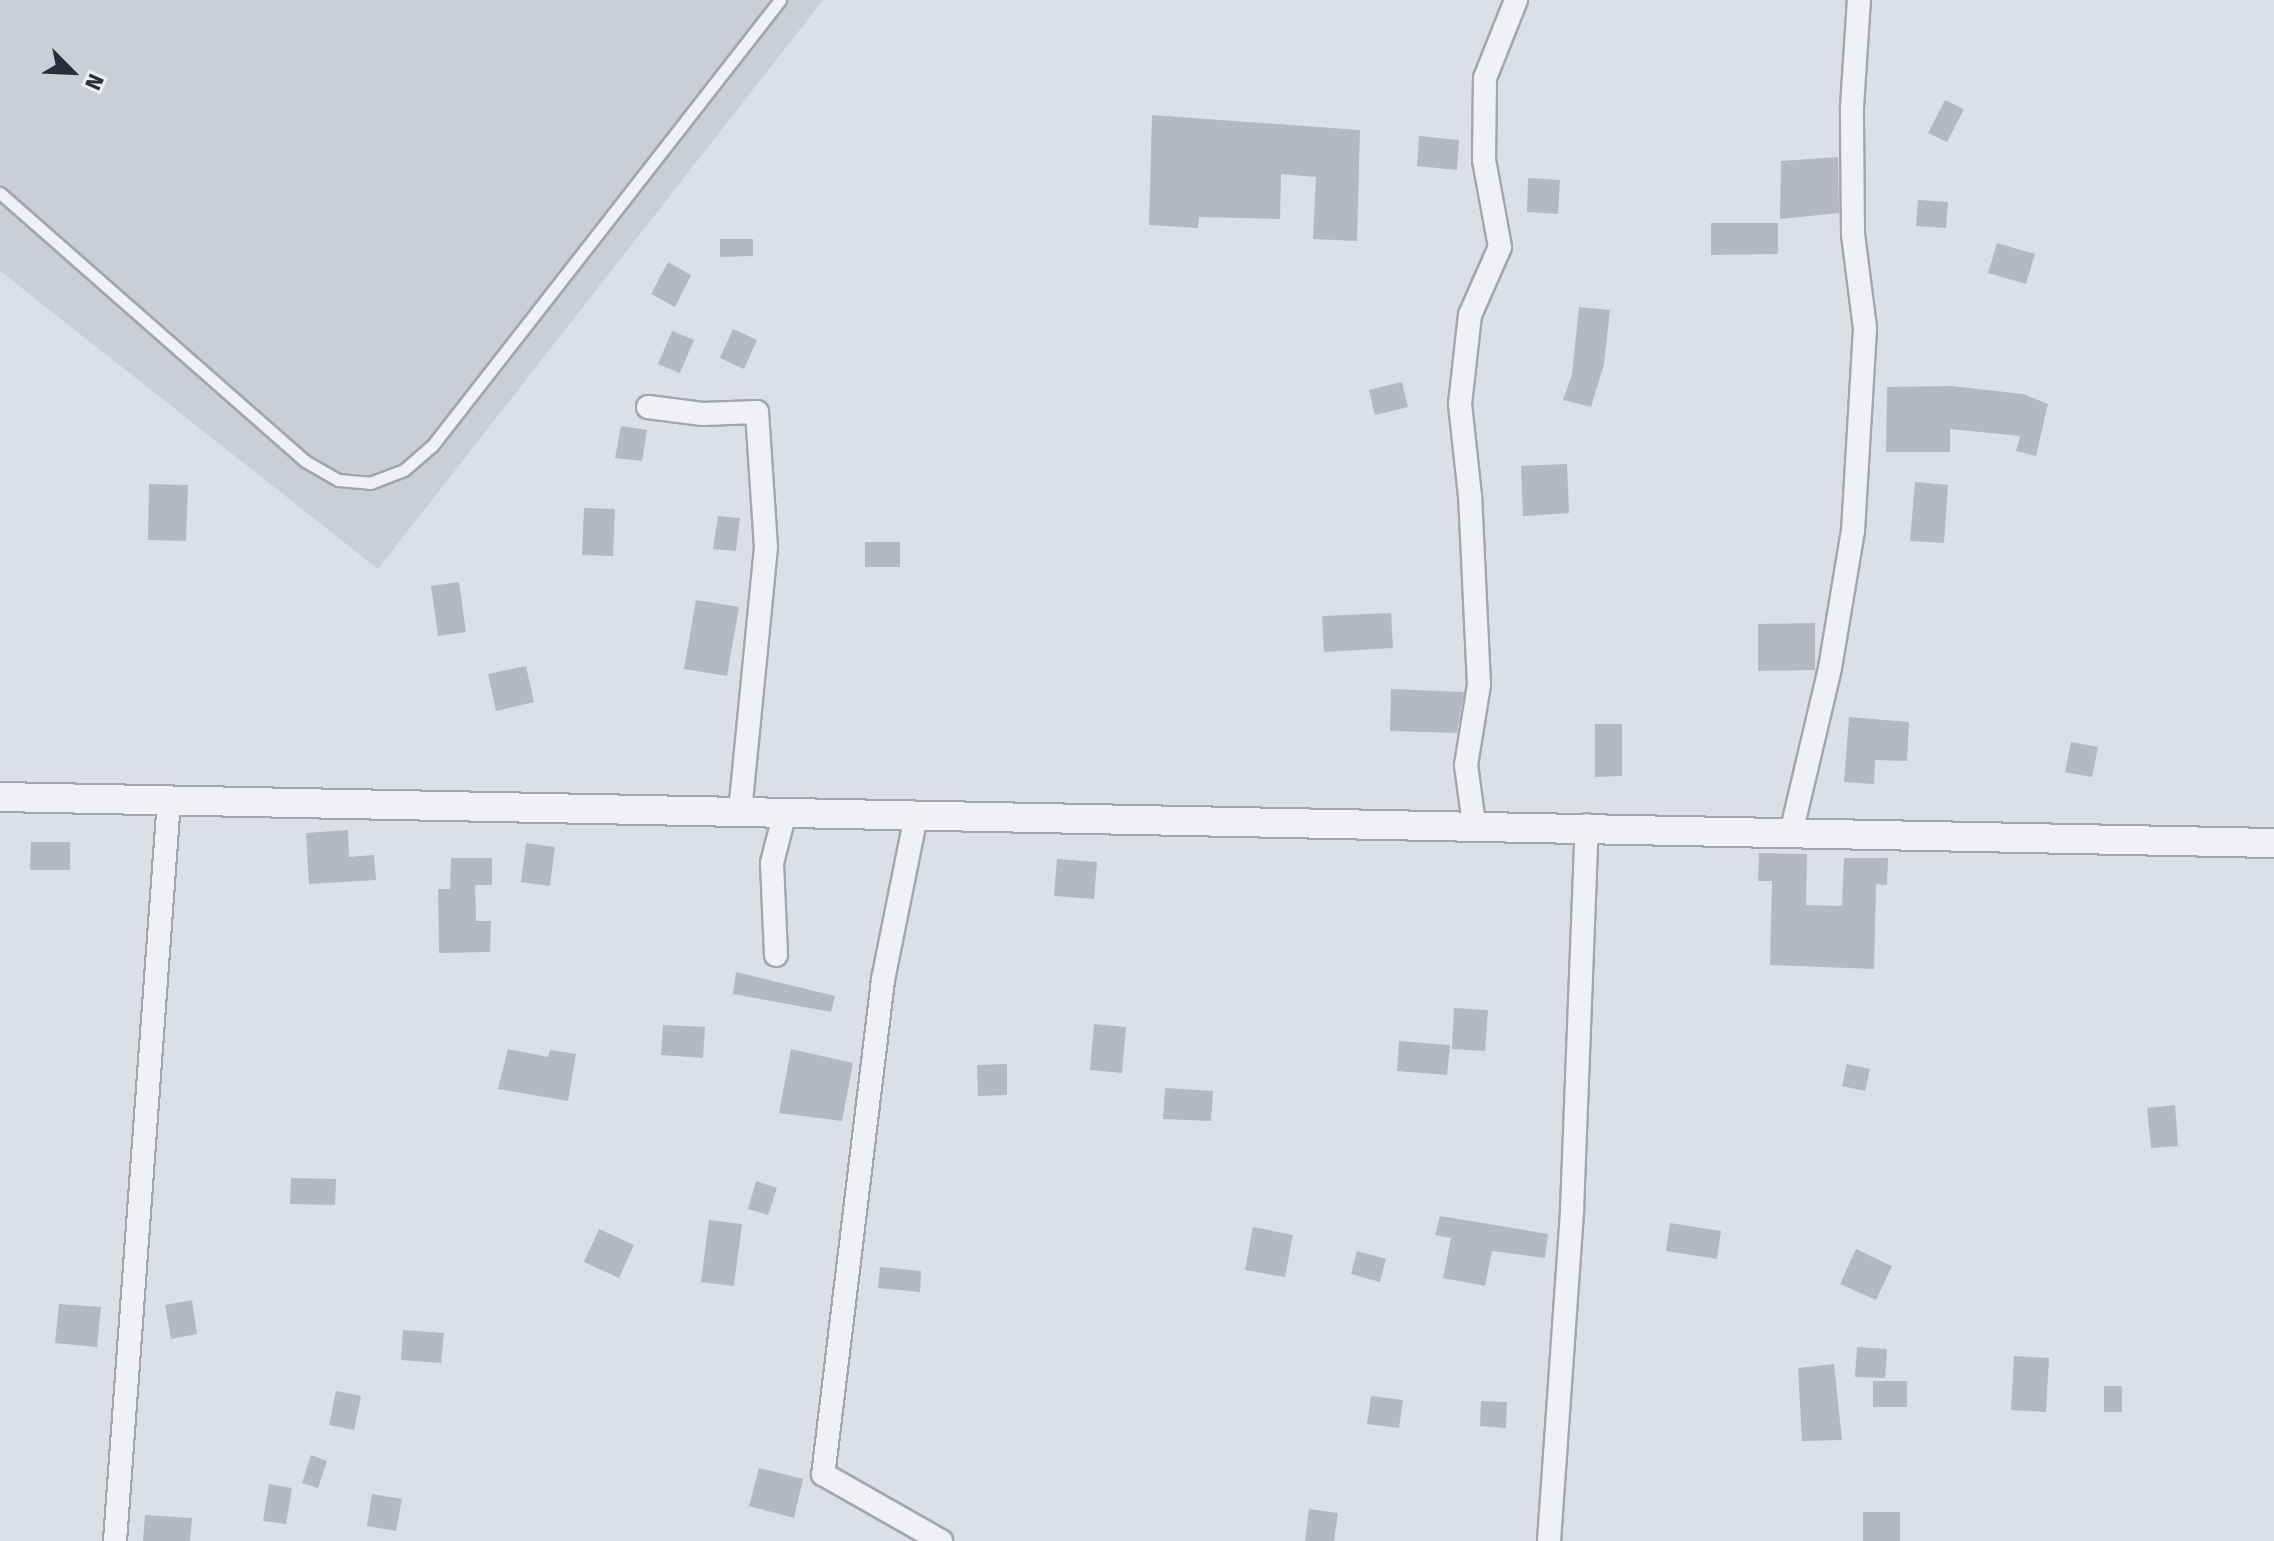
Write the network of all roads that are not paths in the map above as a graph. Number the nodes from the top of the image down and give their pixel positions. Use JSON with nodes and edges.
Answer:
{"nodes":[{"id":1,"x":780,"y":0,"type":"edge"},
{"id":2,"x":1516,"y":0,"type":"edge"},
{"id":3,"x":1859,"y":0,"type":"edge"},
{"id":4,"x":0,"y":193,"type":"edge"},
{"id":5,"x":648,"y":407,"type":"dead end"},
{"id":6,"x":0,"y":797,"type":"edge"},
{"id":7,"x":169,"y":801,"type":"junction"},
{"id":8,"x":740,"y":811,"type":"junction"},
{"id":9,"x":785,"y":812,"type":"junction"},
{"id":10,"x":916,"y":816,"type":"junction"},
{"id":11,"x":1474,"y":824,"type":"junction"},
{"id":12,"x":1587,"y":825,"type":"junction"},
{"id":13,"x":1792,"y":829,"type":"junction"},
{"id":14,"x":2274,"y":843,"type":"edge"},
{"id":15,"x":776,"y":955,"type":"dead end"},
{"id":16,"x":115,"y":1541,"type":"edge"},
{"id":17,"x":941,"y":1541,"type":"edge"},
{"id":18,"x":1549,"y":1541,"type":"edge"}],
"edges":[{"from":1,"to":4,"type":"lane"},
{"from":2,"to":11,"type":"street"},
{"from":3,"to":13,"type":"street"},
{"from":5,"to":8,"type":"street"},
{"from":6,"to":7,"type":"street"},
{"from":7,"to":8,"type":"street"},
{"from":7,"to":16,"type":"street"},
{"from":8,"to":9,"type":"street"},
{"from":9,"to":10,"type":"street"},
{"from":9,"to":15,"type":"street"},
{"from":10,"to":11,"type":"street"},
{"from":10,"to":17,"type":"street"},
{"from":11,"to":12,"type":"street"},
{"from":12,"to":13,"type":"street"},
{"from":12,"to":18,"type":"street"},
{"from":13,"to":14,"type":"street"}]}
